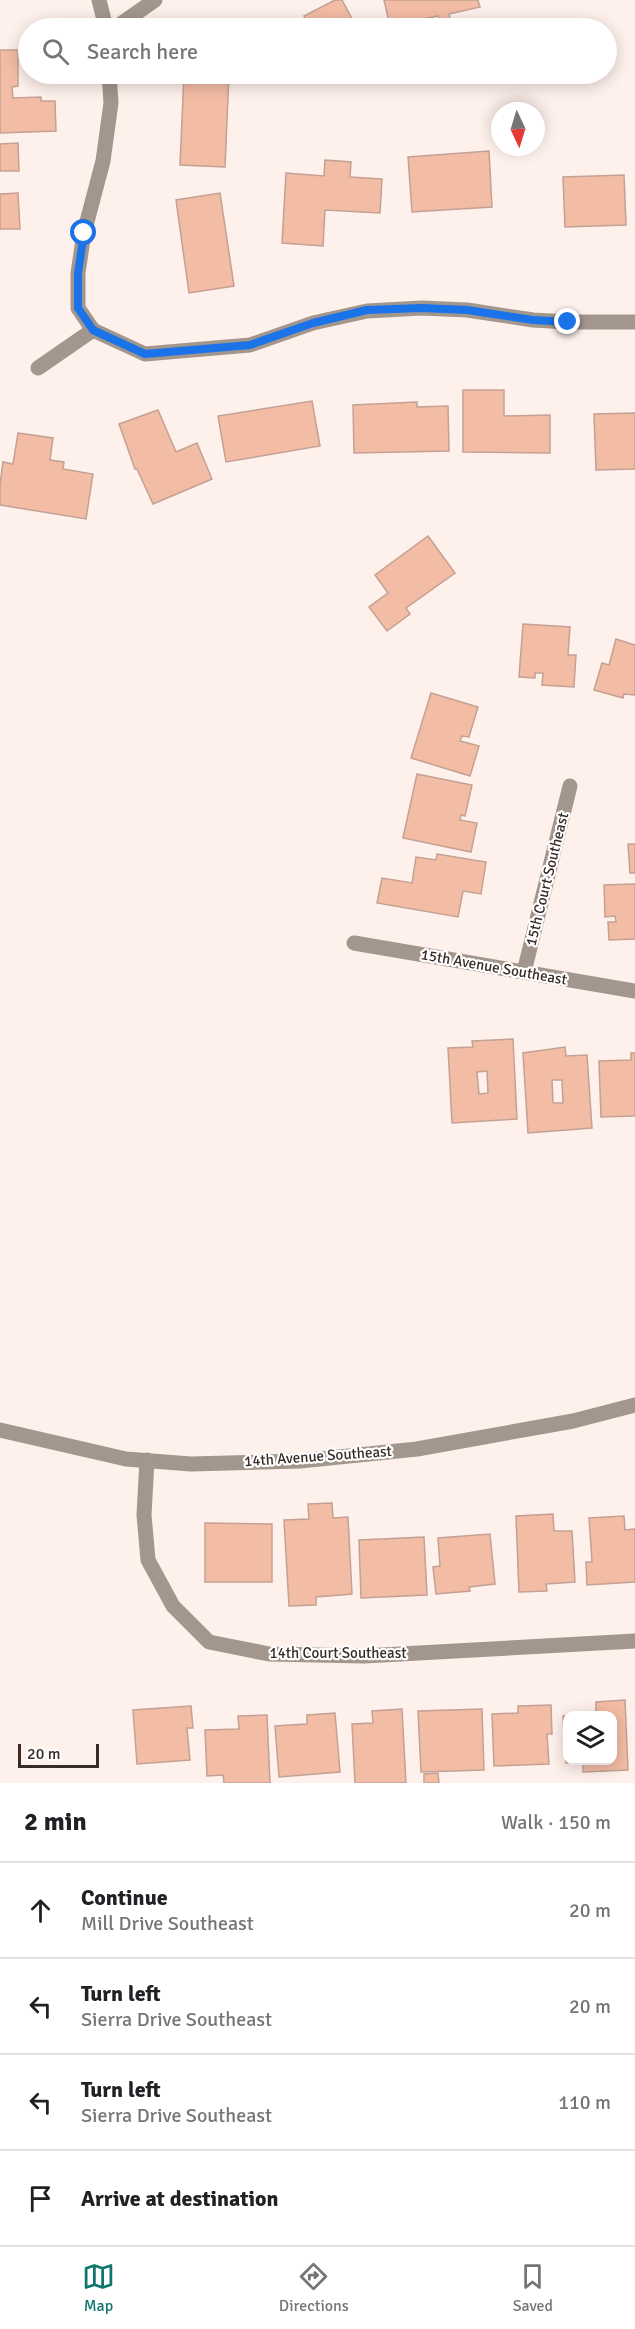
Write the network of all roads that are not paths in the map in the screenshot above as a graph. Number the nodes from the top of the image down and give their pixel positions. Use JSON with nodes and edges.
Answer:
{"nodes":[{"id":1,"x":99,"y":0,"type":"edge"},
{"id":2,"x":155,"y":0,"type":"edge"},
{"id":3,"x":104,"y":18,"type":"edge"},
{"id":4,"x":129,"y":18,"type":"edge"},
{"id":5,"x":110,"y":84,"type":"edge"},
{"id":6,"x":635,"y":322,"type":"edge"},
{"id":7,"x":93,"y":330,"type":"junction"},
{"id":8,"x":38,"y":368,"type":"dead end"},
{"id":9,"x":570,"y":786,"type":"dead end"},
{"id":10,"x":354,"y":943,"type":"dead end"},
{"id":11,"x":524,"y":972,"type":"junction"},
{"id":12,"x":635,"y":991,"type":"edge"},
{"id":13,"x":635,"y":1406,"type":"edge"},
{"id":14,"x":0,"y":1430,"type":"edge"},
{"id":15,"x":147,"y":1460,"type":"junction"},
{"id":16,"x":635,"y":1641,"type":"edge"}],
"edges":[{"from":1,"to":3,"type":"street"},
{"from":2,"to":4,"type":"street"},
{"from":5,"to":7,"type":"street"},
{"from":6,"to":7,"type":"street"},
{"from":7,"to":8,"type":"street"},
{"from":9,"to":11,"type":"street","name":"15th Court Southeast"},
{"from":10,"to":11,"type":"street","name":"15th Avenue Southeast"},
{"from":11,"to":12,"type":"street","name":"15th Avenue Southeast"},
{"from":13,"to":15,"type":"street","name":"14th Avenue Southeast"},
{"from":14,"to":15,"type":"street","name":"14th Avenue Southeast"},
{"from":15,"to":16,"type":"street","name":"14th Court Southeast"}]}
